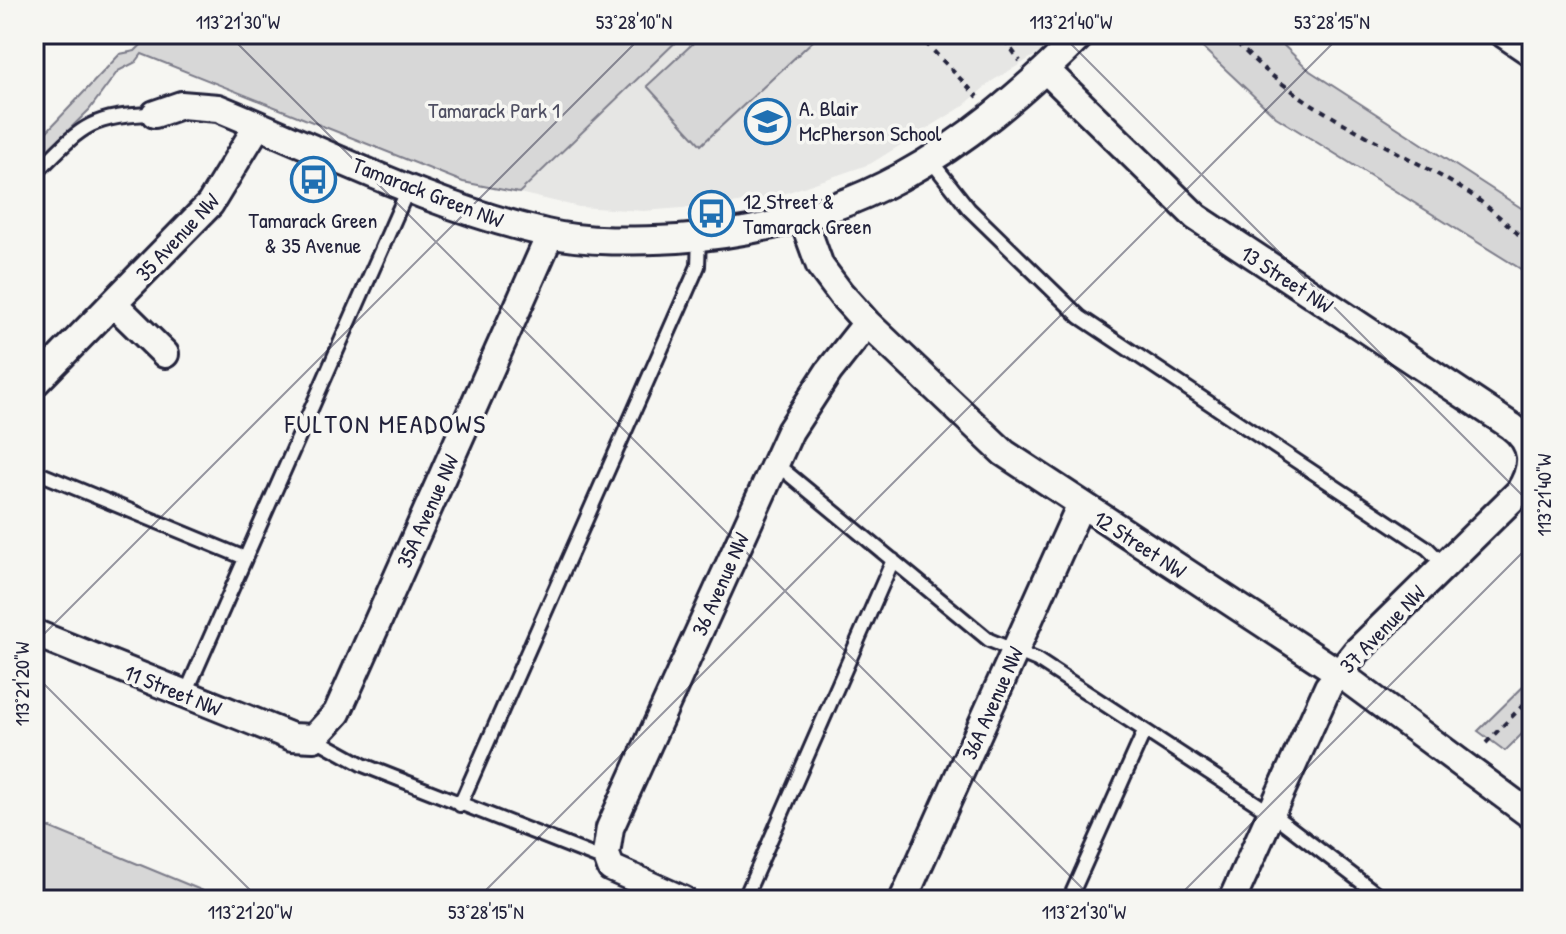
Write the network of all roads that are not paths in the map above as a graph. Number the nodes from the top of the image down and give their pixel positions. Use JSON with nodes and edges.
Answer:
{"nodes":[{"id":1,"x":1082,"y":34,"type":"edge"},
{"id":2,"x":1504,"y":34,"type":"edge"},
{"id":3,"x":1532,"y":53,"type":"edge"},
{"id":4,"x":1033,"y":69,"type":"junction"},
{"id":5,"x":155,"y":114,"type":"joint"},
{"id":6,"x":258,"y":125,"type":"junction"},
{"id":7,"x":932,"y":162,"type":"junction"},
{"id":8,"x":34,"y":175,"type":"edge"},
{"id":9,"x":409,"y":187,"type":"junction"},
{"id":10,"x":803,"y":219,"type":"junction"},
{"id":11,"x":550,"y":235,"type":"junction"},
{"id":12,"x":699,"y":237,"type":"junction"},
{"id":13,"x":114,"y":304,"type":"junction"},
{"id":14,"x":867,"y":323,"type":"junction"},
{"id":15,"x":165,"y":354,"type":"dead end"},
{"id":16,"x":34,"y":384,"type":"edge"},
{"id":17,"x":775,"y":463,"type":"junction"},
{"id":18,"x":34,"y":471,"type":"edge"},
{"id":19,"x":1530,"y":471,"type":"edge"},
{"id":20,"x":1080,"y":506,"type":"junction"},
{"id":21,"x":245,"y":558,"type":"junction"},
{"id":22,"x":893,"y":560,"type":"junction"},
{"id":23,"x":1444,"y":565,"type":"junction"},
{"id":24,"x":34,"y":633,"type":"edge"},
{"id":25,"x":1016,"y":651,"type":"junction"},
{"id":26,"x":1339,"y":673,"type":"junction"},
{"id":27,"x":185,"y":695,"type":"junction"},
{"id":28,"x":1144,"y":732,"type":"junction"},
{"id":29,"x":314,"y":738,"type":"junction"},
{"id":30,"x":460,"y":805,"type":"junction"},
{"id":31,"x":1271,"y":813,"type":"junction"},
{"id":32,"x":1532,"y":816,"type":"edge"},
{"id":33,"x":607,"y":861,"type":"junction"},
{"id":34,"x":683,"y":900,"type":"edge"},
{"id":35,"x":744,"y":900,"type":"edge"},
{"id":36,"x":903,"y":900,"type":"edge"},
{"id":37,"x":1069,"y":900,"type":"edge"},
{"id":38,"x":1232,"y":900,"type":"edge"},
{"id":39,"x":1385,"y":900,"type":"edge"}],
"edges":[{"from":1,"to":4,"type":"street","name":"Tamarack Green NW"},
{"from":2,"to":3,"type":"street"},
{"from":4,"to":7,"type":"street","name":"Tamarack Green NW"},
{"from":4,"to":19,"type":"street","name":"13 Street NW"},
{"from":5,"to":6,"type":"street","name":"Tamarack Green NW"},
{"from":5,"to":8,"type":"lane"},
{"from":6,"to":9,"type":"street","name":"Tamarack Green NW"},
{"from":6,"to":13,"type":"street","name":"35 Avenue NW"},
{"from":7,"to":10,"type":"street","name":"Tamarack Green NW"},
{"from":7,"to":23,"type":"lane"},
{"from":9,"to":11,"type":"street","name":"Tamarack Green NW"},
{"from":9,"to":21,"type":"lane"},
{"from":10,"to":12,"type":"street","name":"Tamarack Green NW"},
{"from":10,"to":14,"type":"street","name":"12 Street NW"},
{"from":11,"to":12,"type":"street","name":"Tamarack Green NW"},
{"from":11,"to":29,"type":"street","name":"35A Avenue NW"},
{"from":12,"to":30,"type":"lane"},
{"from":13,"to":15,"type":"street"},
{"from":13,"to":16,"type":"street","name":"35 Avenue NW"},
{"from":14,"to":17,"type":"street","name":"36 Avenue NW"},
{"from":14,"to":20,"type":"street","name":"12 Street NW"},
{"from":17,"to":22,"type":"lane"},
{"from":17,"to":33,"type":"street","name":"36 Avenue NW"},
{"from":18,"to":21,"type":"lane"},
{"from":19,"to":23,"type":"street","name":"37 Avenue NW"},
{"from":20,"to":25,"type":"street","name":"36A Avenue NW"},
{"from":20,"to":26,"type":"street","name":"12 Street NW"},
{"from":21,"to":27,"type":"lane"},
{"from":22,"to":25,"type":"lane"},
{"from":22,"to":35,"type":"lane"},
{"from":23,"to":26,"type":"street","name":"37 Avenue NW"},
{"from":24,"to":27,"type":"street","name":"11 Street NW"},
{"from":25,"to":28,"type":"lane"},
{"from":25,"to":36,"type":"street","name":"36A Avenue NW"},
{"from":26,"to":31,"type":"street","name":"37 Avenue NW"},
{"from":26,"to":32,"type":"street","name":"12 Street NW"},
{"from":27,"to":29,"type":"street","name":"11 Street NW"},
{"from":28,"to":31,"type":"lane"},
{"from":28,"to":37,"type":"lane"},
{"from":29,"to":30,"type":"lane"},
{"from":30,"to":33,"type":"lane"},
{"from":31,"to":38,"type":"street","name":"37 Avenue NW"},
{"from":31,"to":39,"type":"lane"},
{"from":33,"to":34,"type":"street"}]}
